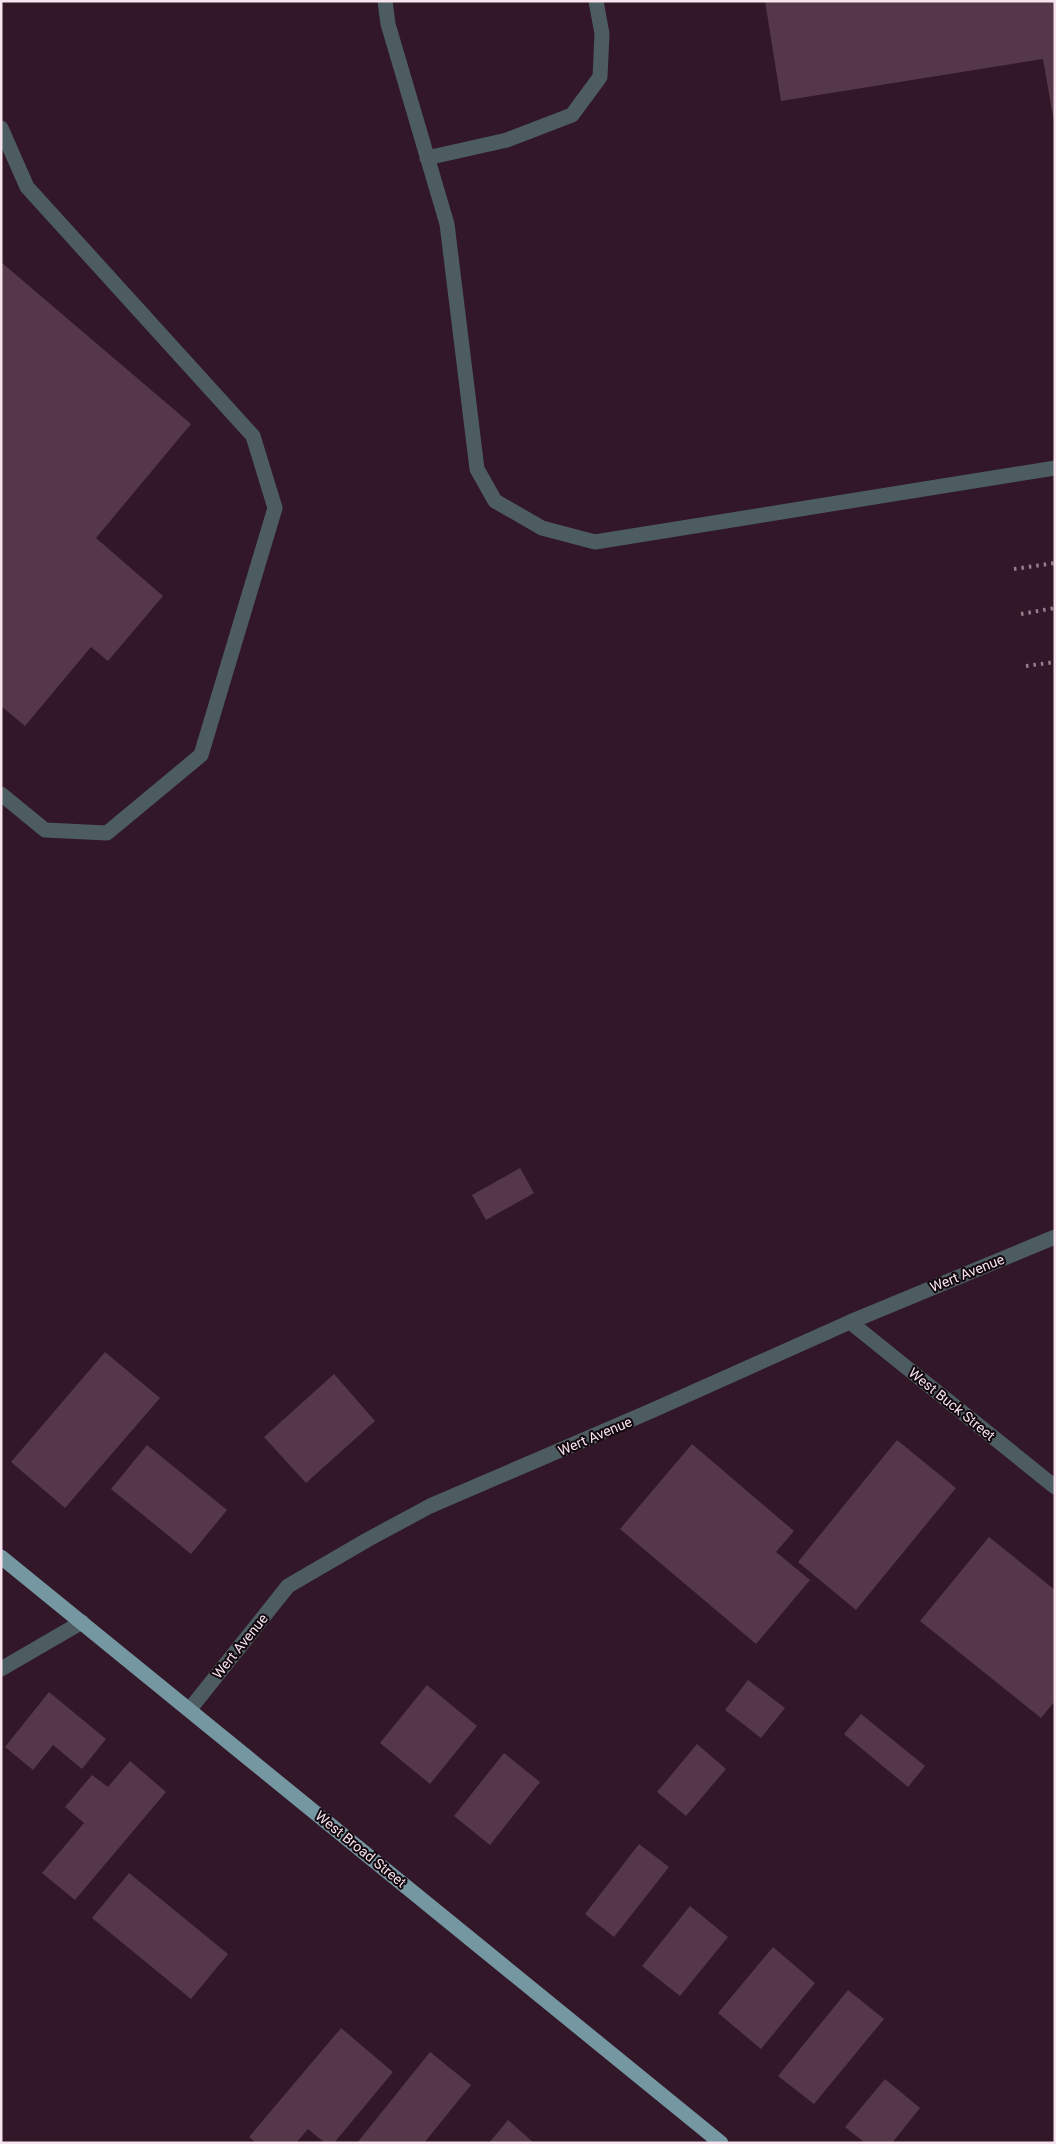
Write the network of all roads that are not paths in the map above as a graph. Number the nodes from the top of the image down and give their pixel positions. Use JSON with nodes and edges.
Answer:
{"nodes":[{"id":1,"x":385,"y":1,"type":"edge"},
{"id":2,"x":596,"y":1,"type":"edge"},
{"id":3,"x":1,"y":128,"type":"edge"},
{"id":4,"x":427,"y":158,"type":"junction"},
{"id":5,"x":1055,"y":468,"type":"edge"},
{"id":6,"x":1,"y":794,"type":"edge"},
{"id":7,"x":1055,"y":1237,"type":"edge"},
{"id":8,"x":850,"y":1322,"type":"junction"},
{"id":9,"x":1055,"y":1487,"type":"edge"},
{"id":10,"x":1,"y":1557,"type":"edge"},
{"id":11,"x":82,"y":1622,"type":"junction"},
{"id":12,"x":1,"y":1669,"type":"edge"},
{"id":13,"x":190,"y":1709,"type":"junction"},
{"id":14,"x":721,"y":2143,"type":"edge"}],
"edges":[{"from":1,"to":4,"type":"street"},
{"from":2,"to":4,"type":"street"},
{"from":3,"to":6,"type":"street"},
{"from":4,"to":5,"type":"street"},
{"from":7,"to":8,"type":"street","name":"Wert Avenue"},
{"from":8,"to":9,"type":"street","name":"West Buck Street"},
{"from":8,"to":13,"type":"street","name":"Wert Avenue"},
{"from":10,"to":11,"type":"main road","name":"West Broad Street"},
{"from":11,"to":12,"type":"street"},
{"from":11,"to":13,"type":"main road","name":"West Broad Street"},
{"from":13,"to":14,"type":"main road","name":"West Broad Street"}]}
